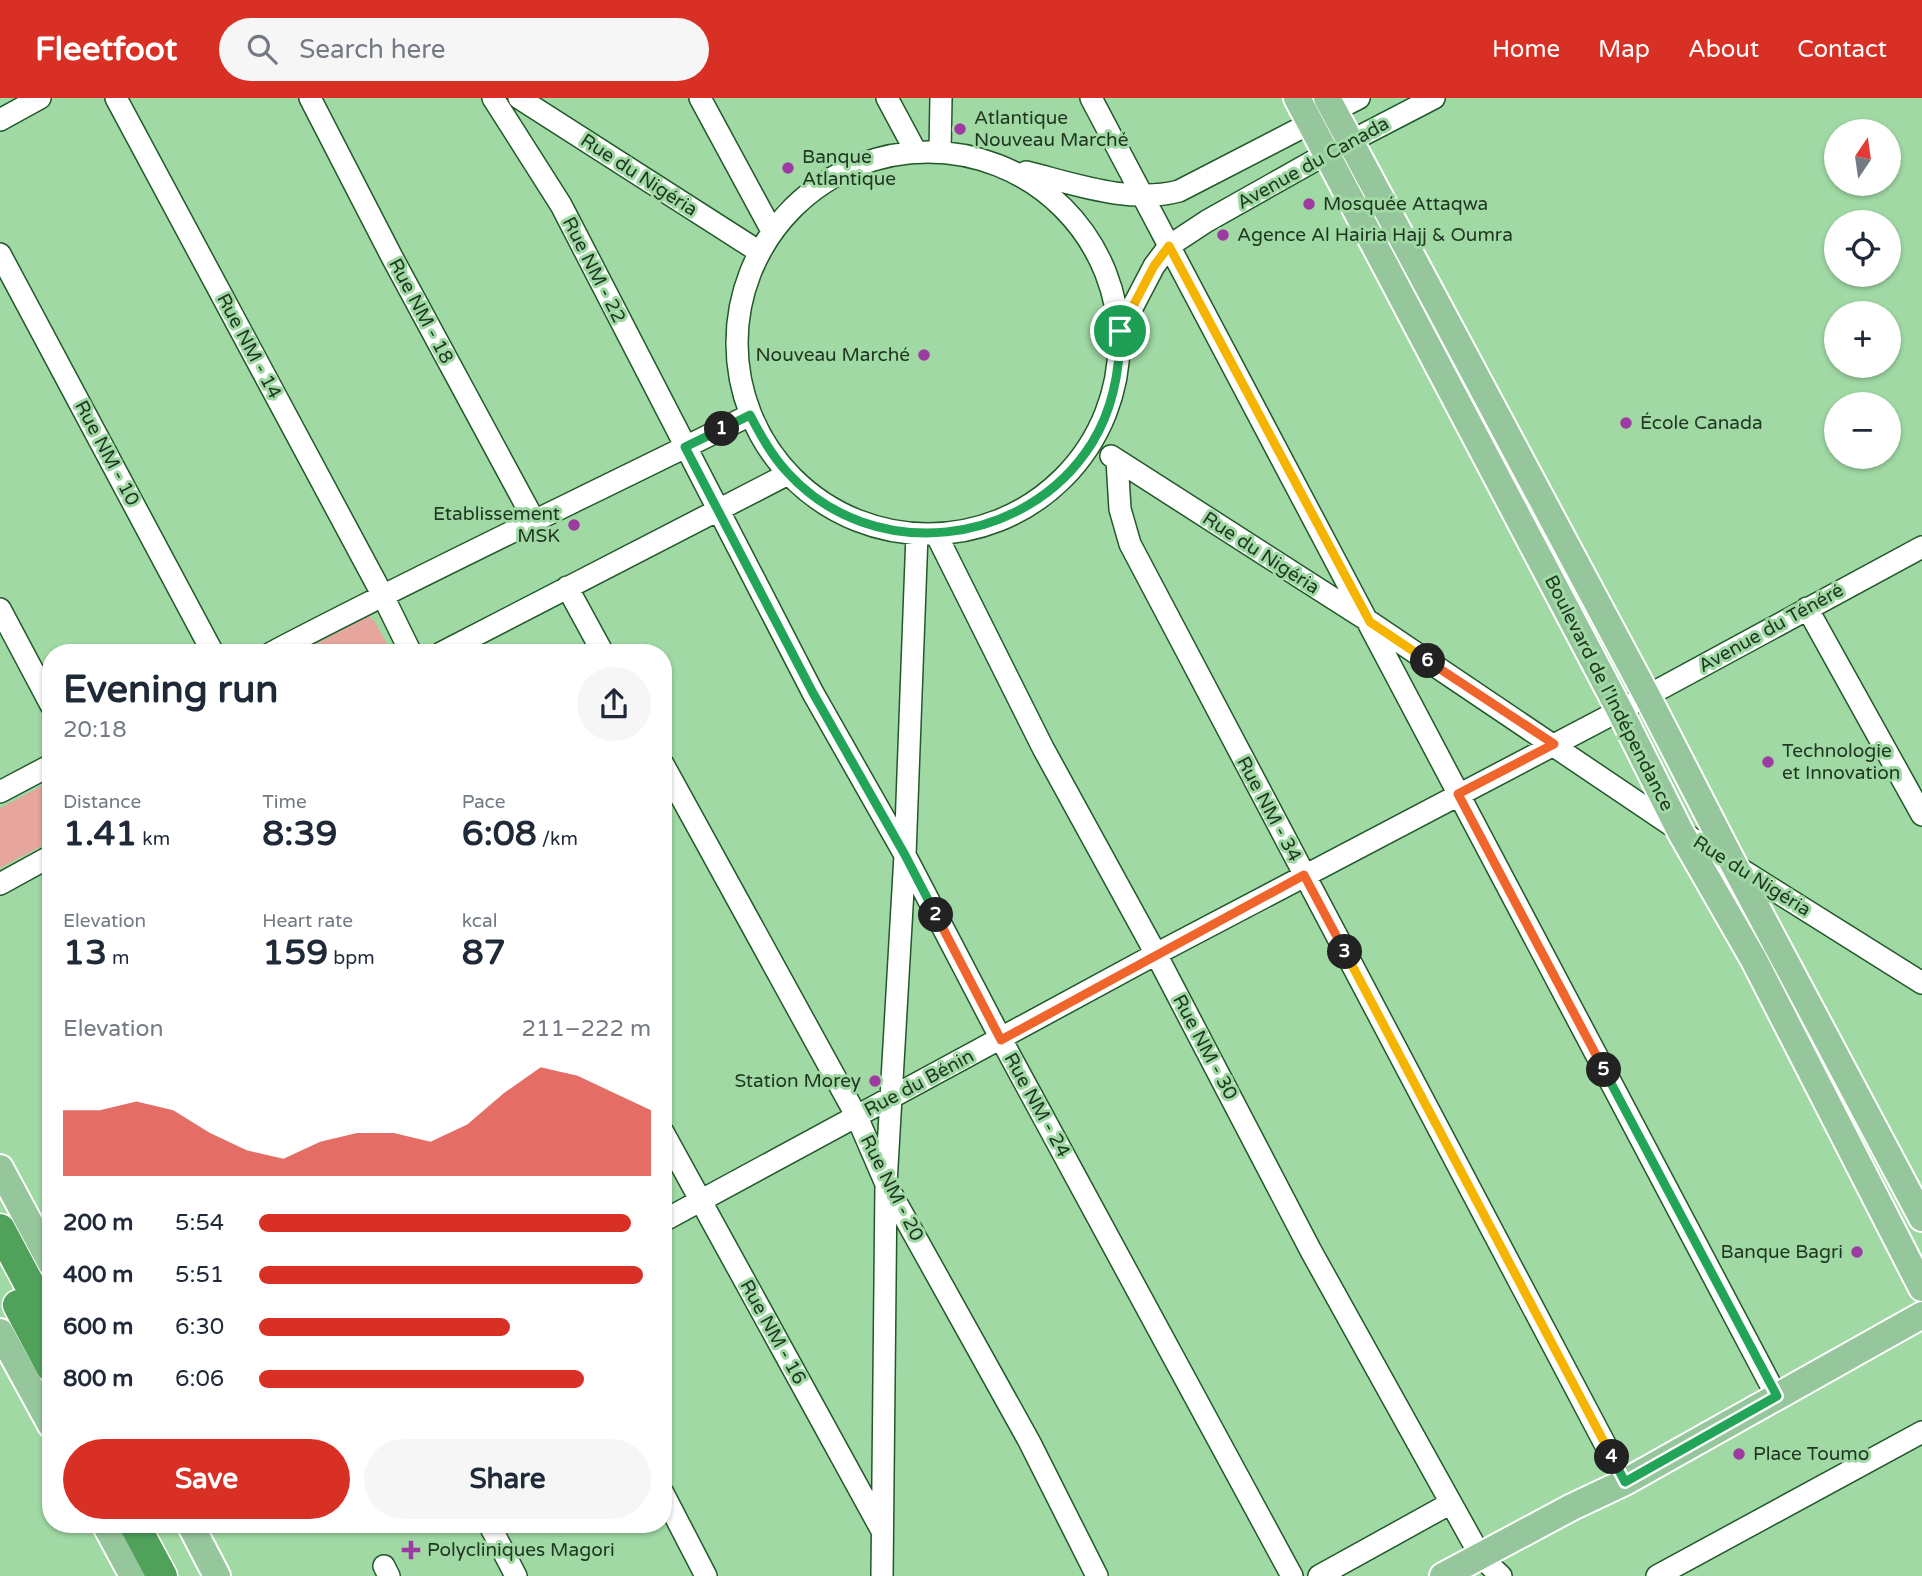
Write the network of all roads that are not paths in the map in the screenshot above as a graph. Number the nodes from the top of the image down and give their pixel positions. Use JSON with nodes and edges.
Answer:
{"nodes":[{"id":1,"x":40,"y":98,"type":"edge"},
{"id":2,"x":117,"y":98,"type":"edge"},
{"id":3,"x":310,"y":98,"type":"edge"},
{"id":4,"x":493,"y":98,"type":"edge"},
{"id":5,"x":519,"y":98,"type":"edge"},
{"id":6,"x":700,"y":98,"type":"edge"},
{"id":7,"x":887,"y":98,"type":"edge"},
{"id":8,"x":941,"y":98,"type":"edge"},
{"id":9,"x":1091,"y":98,"type":"edge"},
{"id":10,"x":1297,"y":98,"type":"edge"},
{"id":11,"x":1359,"y":98,"type":"edge"},
{"id":12,"x":1434,"y":98,"type":"edge"},
{"id":13,"x":1331,"y":104,"type":"edge"},
{"id":14,"x":0,"y":120,"type":"edge"},
{"id":15,"x":1311,"y":124,"type":"junction"},
{"id":16,"x":1350,"y":142,"type":"junction"},
{"id":17,"x":916,"y":152,"type":"junction"},
{"id":18,"x":940,"y":152,"type":"junction"},
{"id":19,"x":1326,"y":154,"type":"junction"},
{"id":20,"x":997,"y":164,"type":"junction"},
{"id":21,"x":1143,"y":196,"type":"junction"},
{"id":22,"x":772,"y":230,"type":"junction"},
{"id":23,"x":1169,"y":246,"type":"junction"},
{"id":24,"x":758,"y":251,"type":"junction"},
{"id":25,"x":0,"y":254,"type":"edge"},
{"id":26,"x":1120,"y":331,"type":"junction"},
{"id":27,"x":750,"y":415,"type":"junction"},
{"id":28,"x":1092,"y":444,"type":"junction"},
{"id":29,"x":685,"y":447,"type":"junction"},
{"id":30,"x":1117,"y":460,"type":"junction"},
{"id":31,"x":788,"y":474,"type":"junction"},
{"id":32,"x":718,"y":509,"type":"junction"},
{"id":33,"x":535,"y":522,"type":"junction"},
{"id":34,"x":926,"y":534,"type":"junction"},
{"id":35,"x":1922,"y":547,"type":"edge"},
{"id":36,"x":567,"y":587,"type":"junction"},
{"id":37,"x":382,"y":594,"type":"junction"},
{"id":38,"x":1807,"y":608,"type":"junction"},
{"id":39,"x":0,"y":609,"type":"edge"},
{"id":40,"x":1370,"y":622,"type":"junction"},
{"id":41,"x":208,"y":644,"type":"edge"},
{"id":42,"x":288,"y":644,"type":"edge"},
{"id":43,"x":407,"y":644,"type":"edge"},
{"id":44,"x":458,"y":644,"type":"edge"},
{"id":45,"x":598,"y":644,"type":"edge"},
{"id":46,"x":42,"y":688,"type":"edge"},
{"id":47,"x":1647,"y":696,"type":"junction"},
{"id":48,"x":1619,"y":709,"type":"junction"},
{"id":49,"x":1554,"y":744,"type":"junction"},
{"id":50,"x":42,"y":770,"type":"edge"},
{"id":51,"x":672,"y":780,"type":"edge"},
{"id":52,"x":0,"y":792,"type":"edge"},
{"id":53,"x":1458,"y":794,"type":"junction"},
{"id":54,"x":1922,"y":816,"type":"edge"},
{"id":55,"x":1680,"y":831,"type":"junction"},
{"id":56,"x":905,"y":855,"type":"junction"},
{"id":57,"x":42,"y":861,"type":"edge"},
{"id":58,"x":1734,"y":865,"type":"junction"},
{"id":59,"x":1304,"y":875,"type":"junction"},
{"id":60,"x":0,"y":884,"type":"edge"},
{"id":61,"x":1156,"y":954,"type":"junction"},
{"id":62,"x":1922,"y":983,"type":"edge"},
{"id":63,"x":1001,"y":1040,"type":"junction"},
{"id":64,"x":891,"y":1098,"type":"junction"},
{"id":65,"x":857,"y":1116,"type":"junction"},
{"id":66,"x":672,"y":1149,"type":"edge"},
{"id":67,"x":0,"y":1168,"type":"edge"},
{"id":68,"x":886,"y":1184,"type":"junction"},
{"id":69,"x":700,"y":1202,"type":"junction"},
{"id":70,"x":672,"y":1216,"type":"edge"},
{"id":71,"x":1922,"y":1217,"type":"edge"},
{"id":72,"x":0,"y":1229,"type":"edge"},
{"id":73,"x":42,"y":1246,"type":"edge"},
{"id":74,"x":0,"y":1271,"type":"edge"},
{"id":75,"x":1922,"y":1288,"type":"edge"},
{"id":76,"x":42,"y":1308,"type":"edge"},
{"id":77,"x":1922,"y":1315,"type":"edge"},
{"id":78,"x":0,"y":1332,"type":"edge"},
{"id":79,"x":42,"y":1350,"type":"edge"},
{"id":80,"x":1777,"y":1396,"type":"junction"},
{"id":81,"x":42,"y":1409,"type":"edge"},
{"id":82,"x":1922,"y":1432,"type":"edge"},
{"id":83,"x":1625,"y":1482,"type":"junction"},
{"id":84,"x":1451,"y":1503,"type":"junction"},
{"id":85,"x":672,"y":1510,"type":"edge"},
{"id":86,"x":882,"y":1531,"type":"junction"},
{"id":87,"x":110,"y":1533,"type":"edge"},
{"id":88,"x":140,"y":1533,"type":"edge"},
{"id":89,"x":162,"y":1533,"type":"edge"},
{"id":90,"x":195,"y":1533,"type":"edge"},
{"id":91,"x":494,"y":1533,"type":"edge"},
{"id":92,"x":1481,"y":1557,"type":"junction"},
{"id":93,"x":133,"y":1576,"type":"edge"},
{"id":94,"x":162,"y":1576,"type":"edge"},
{"id":95,"x":184,"y":1576,"type":"edge"},
{"id":96,"x":218,"y":1576,"type":"edge"},
{"id":97,"x":516,"y":1576,"type":"edge"},
{"id":98,"x":706,"y":1576,"type":"edge"},
{"id":99,"x":882,"y":1576,"type":"edge"},
{"id":100,"x":1097,"y":1576,"type":"edge"},
{"id":101,"x":1292,"y":1576,"type":"edge"},
{"id":102,"x":1319,"y":1576,"type":"edge"},
{"id":103,"x":1443,"y":1576,"type":"edge"},
{"id":104,"x":1501,"y":1576,"type":"edge"},
{"id":105,"x":1657,"y":1576,"type":"edge"}],
"edges":[{"from":1,"to":14,"type":"street"},
{"from":2,"to":37,"type":"street","name":"Rue NM - 14"},
{"from":3,"to":33,"type":"street","name":"Rue NM - 18"},
{"from":4,"to":29,"type":"street","name":"Rue NM - 22"},
{"from":5,"to":24,"type":"street","name":"Rue du Nigéria"},
{"from":6,"to":22,"type":"street"},
{"from":7,"to":17,"type":"street"},
{"from":8,"to":18,"type":"street"},
{"from":9,"to":21,"type":"street"},
{"from":10,"to":15,"type":"main road","name":"Boulevard de l'Indépendance"},
{"from":11,"to":13,"type":"street","name":"Avenue du Canada"},
{"from":12,"to":16,"type":"street","name":"Avenue du Canada"},
{"from":13,"to":15,"type":"street","name":"Avenue du Canada"},
{"from":13,"to":16,"type":"main road","name":"Boulevard de l'Indépendance"},
{"from":15,"to":19,"type":"main road","name":"Boulevard de l'Indépendance"},
{"from":15,"to":21,"type":"street","name":"Avenue du Canada"},
{"from":16,"to":19,"type":"street","name":"Avenue du Canada"},
{"from":16,"to":47,"type":"main road","name":"Boulevard de l'Indépendance"},
{"from":17,"to":18,"type":"street"},
{"from":17,"to":22,"type":"street"},
{"from":18,"to":20,"type":"street"},
{"from":19,"to":23,"type":"street","name":"Avenue du Canada"},
{"from":19,"to":48,"type":"main road","name":"Boulevard de l'Indépendance"},
{"from":20,"to":21,"type":"street","name":"Avenue du Canada"},
{"from":20,"to":26,"type":"street"},
{"from":21,"to":23,"type":"street"},
{"from":22,"to":24,"type":"street"},
{"from":23,"to":26,"type":"street","name":"Avenue du Canada"},
{"from":23,"to":40,"type":"street"},
{"from":24,"to":27,"type":"street"},
{"from":25,"to":41,"type":"street","name":"Rue NM - 10"},
{"from":26,"to":28,"type":"street"},
{"from":27,"to":29,"type":"street"},
{"from":27,"to":31,"type":"street"},
{"from":28,"to":30,"type":"street","name":"Rue du Nigéria"},
{"from":28,"to":34,"type":"street"},
{"from":29,"to":32,"type":"street","name":"Rue NM - 24"},
{"from":29,"to":33,"type":"street"},
{"from":30,"to":40,"type":"street","name":"Rue du Nigéria"},
{"from":30,"to":59,"type":"street","name":"Rue NM - 34"},
{"from":31,"to":32,"type":"street"},
{"from":31,"to":34,"type":"street"},
{"from":32,"to":36,"type":"street"},
{"from":32,"to":56,"type":"street","name":"Rue NM - 24"},
{"from":33,"to":37,"type":"street"},
{"from":34,"to":56,"type":"street"},
{"from":34,"to":61,"type":"street","name":"Rue NM - 30"},
{"from":35,"to":38,"type":"street","name":"Avenue du Ténéré"},
{"from":36,"to":44,"type":"street"},
{"from":36,"to":45,"type":"street"},
{"from":37,"to":42,"type":"street"},
{"from":37,"to":43,"type":"street"},
{"from":38,"to":47,"type":"street","name":"Avenue du Ténéré"},
{"from":38,"to":54,"type":"street"},
{"from":39,"to":46,"type":"street"},
{"from":40,"to":49,"type":"street","name":"Rue du Nigéria"},
{"from":40,"to":53,"type":"street"},
{"from":47,"to":48,"type":"street","name":"Avenue du Ténéré"},
{"from":47,"to":58,"type":"main road","name":"Boulevard de l'Indépendance"},
{"from":48,"to":49,"type":"street","name":"Rue du Bénin"},
{"from":48,"to":55,"type":"main road","name":"Boulevard de l'Indépendance"},
{"from":49,"to":53,"type":"street","name":"Rue du Bénin"},
{"from":49,"to":55,"type":"street","name":"Rue du Nigéria"},
{"from":50,"to":52,"type":"street"},
{"from":51,"to":65,"type":"street","name":"Rue NM - 20"},
{"from":53,"to":59,"type":"street","name":"Rue du Bénin"},
{"from":53,"to":80,"type":"street"},
{"from":55,"to":58,"type":"street","name":"Rue du Nigéria"},
{"from":55,"to":75,"type":"main road","name":"Boulevard de l'Indépendance"},
{"from":56,"to":63,"type":"street","name":"Rue NM - 24"},
{"from":56,"to":64,"type":"street"},
{"from":57,"to":60,"type":"street"},
{"from":58,"to":62,"type":"street","name":"Rue du Nigéria"},
{"from":58,"to":71,"type":"main road","name":"Boulevard de l'Indépendance"},
{"from":59,"to":61,"type":"street","name":"Rue du Bénin"},
{"from":59,"to":83,"type":"street","name":"Rue NM - 34"},
{"from":61,"to":63,"type":"street","name":"Rue du Bénin"},
{"from":61,"to":84,"type":"street","name":"Rue NM - 30"},
{"from":63,"to":64,"type":"street","name":"Rue du Bénin"},
{"from":63,"to":101,"type":"street","name":"Rue NM - 24"},
{"from":64,"to":65,"type":"street","name":"Rue du Bénin"},
{"from":64,"to":68,"type":"street"},
{"from":65,"to":68,"type":"street","name":"Rue NM - 20"},
{"from":65,"to":69,"type":"street","name":"Rue du Bénin"},
{"from":66,"to":69,"type":"street","name":"Rue NM - 16"},
{"from":67,"to":73,"type":"main road"},
{"from":68,"to":86,"type":"street"},
{"from":68,"to":100,"type":"street","name":"Rue NM - 20"},
{"from":69,"to":70,"type":"street","name":"Rue du Bénin"},
{"from":69,"to":86,"type":"street","name":"Rue NM - 16"},
{"from":72,"to":76,"type":"highway"},
{"from":74,"to":79,"type":"highway"},
{"from":77,"to":80,"type":"main road"},
{"from":78,"to":81,"type":"main road"},
{"from":80,"to":83,"type":"main road"},
{"from":82,"to":105,"type":"street"},
{"from":83,"to":92,"type":"main road"},
{"from":84,"to":92,"type":"street","name":"Rue NM - 30"},
{"from":84,"to":102,"type":"street"},
{"from":85,"to":98,"type":"street"},
{"from":86,"to":99,"type":"street"},
{"from":87,"to":93,"type":"main road"},
{"from":88,"to":94,"type":"highway"},
{"from":89,"to":95,"type":"highway"},
{"from":90,"to":96,"type":"main road"},
{"from":91,"to":97,"type":"street"},
{"from":92,"to":103,"type":"main road"},
{"from":92,"to":104,"type":"street","name":"Rue NM - 30"}]}
